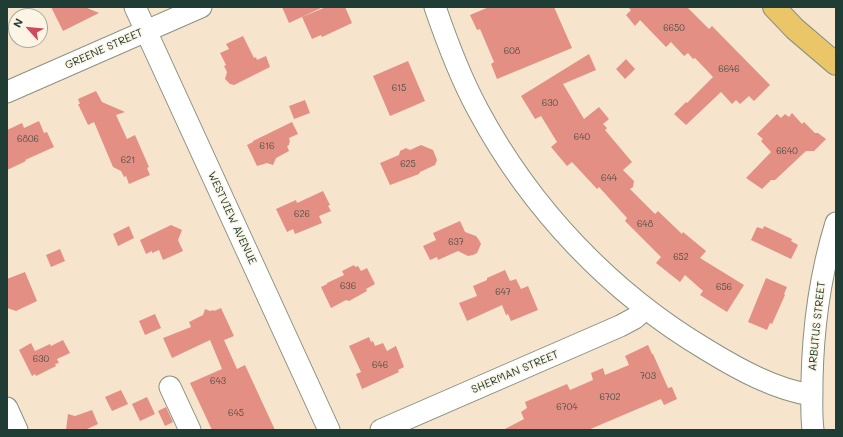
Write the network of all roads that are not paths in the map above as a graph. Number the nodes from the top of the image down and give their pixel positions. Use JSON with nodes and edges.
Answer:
{"nodes":[{"id":1,"x":135,"y":7,"type":"edge"},
{"id":2,"x":201,"y":7,"type":"edge"},
{"id":3,"x":435,"y":7,"type":"edge"},
{"id":4,"x":774,"y":7,"type":"edge"},
{"id":5,"x":146,"y":31,"type":"junction"},
{"id":6,"x":836,"y":64,"type":"edge"},
{"id":7,"x":7,"y":92,"type":"edge"},
{"id":8,"x":836,"y":223,"type":"edge"},
{"id":9,"x":645,"y":309,"type":"junction"},
{"id":10,"x":170,"y":387,"type":"dead end"},
{"id":11,"x":812,"y":395,"type":"junction"},
{"id":12,"x":7,"y":408,"type":"edge"},
{"id":13,"x":17,"y":430,"type":"edge"},
{"id":14,"x":190,"y":430,"type":"edge"},
{"id":15,"x":329,"y":430,"type":"edge"},
{"id":16,"x":382,"y":430,"type":"edge"},
{"id":17,"x":813,"y":430,"type":"edge"}],
"edges":[{"from":1,"to":5,"type":"street","name":"WESTVIEW AVENUE"},
{"from":2,"to":5,"type":"street","name":"GREENE STREET"},
{"from":3,"to":9,"type":"street"},
{"from":4,"to":6,"type":"main road"},
{"from":5,"to":7,"type":"street","name":"GREENE STREET"},
{"from":5,"to":15,"type":"street","name":"WESTVIEW AVENUE"},
{"from":8,"to":11,"type":"street","name":"ARBUTUS STREET"},
{"from":9,"to":11,"type":"street"},
{"from":9,"to":16,"type":"street","name":"SHERMAN STREET"},
{"from":10,"to":14,"type":"street"},
{"from":11,"to":17,"type":"street","name":"ARBUTUS STREET"},
{"from":12,"to":13,"type":"street"}]}
